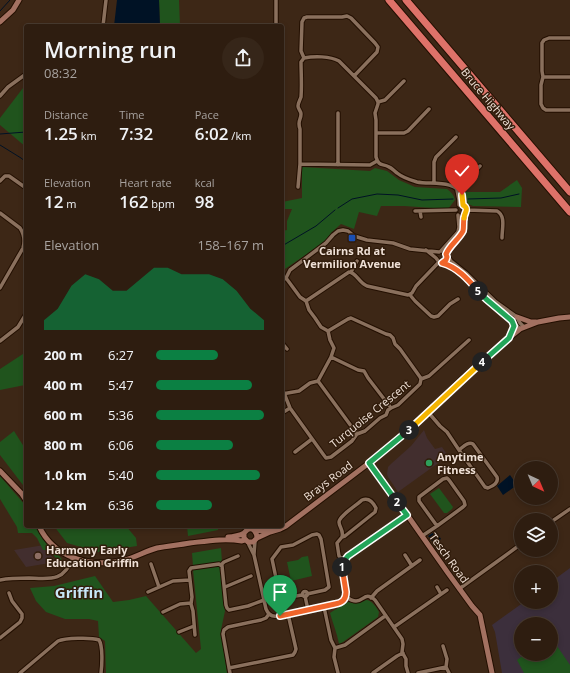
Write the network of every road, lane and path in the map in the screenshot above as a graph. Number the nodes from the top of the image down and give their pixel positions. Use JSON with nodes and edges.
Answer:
{"nodes":[{"id":1,"x":19,"y":0,"type":"edge"},
{"id":2,"x":106,"y":0,"type":"edge"},
{"id":3,"x":276,"y":0,"type":"edge"},
{"id":4,"x":389,"y":0,"type":"edge"},
{"id":5,"x":406,"y":0,"type":"edge"},
{"id":6,"x":0,"y":22,"type":"edge"},
{"id":7,"x":103,"y":24,"type":"edge"},
{"id":8,"x":276,"y":24,"type":"edge"},
{"id":9,"x":570,"y":38,"type":"edge"},
{"id":10,"x":304,"y":58,"type":"junction"},
{"id":11,"x":24,"y":75,"type":"edge"},
{"id":12,"x":354,"y":76,"type":"junction"},
{"id":13,"x":570,"y":77,"type":"edge"},
{"id":14,"x":543,"y":78,"type":"junction"},
{"id":15,"x":404,"y":81,"type":"dead end"},
{"id":16,"x":0,"y":96,"type":"edge"},
{"id":17,"x":378,"y":102,"type":"junction"},
{"id":18,"x":429,"y":109,"type":"dead end"},
{"id":19,"x":570,"y":110,"type":"edge"},
{"id":20,"x":338,"y":113,"type":"dead end"},
{"id":21,"x":376,"y":133,"type":"junction"},
{"id":22,"x":456,"y":137,"type":"dead end"},
{"id":23,"x":377,"y":161,"type":"junction"},
{"id":24,"x":300,"y":164,"type":"junction"},
{"id":25,"x":338,"y":165,"type":"junction"},
{"id":26,"x":480,"y":166,"type":"dead end"},
{"id":27,"x":0,"y":181,"type":"edge"},
{"id":28,"x":434,"y":183,"type":"junction"},
{"id":29,"x":24,"y":187,"type":"edge"},
{"id":30,"x":298,"y":187,"type":"dead end"},
{"id":31,"x":457,"y":189,"type":"junction"},
{"id":32,"x":570,"y":192,"type":"edge"},
{"id":33,"x":461,"y":205,"type":"junction"},
{"id":34,"x":456,"y":210,"type":"junction"},
{"id":35,"x":467,"y":210,"type":"junction"},
{"id":36,"x":415,"y":211,"type":"dead end"},
{"id":37,"x":420,"y":211,"type":"junction"},
{"id":38,"x":570,"y":212,"type":"edge"},
{"id":39,"x":0,"y":213,"type":"edge"},
{"id":40,"x":458,"y":215,"type":"junction"},
{"id":41,"x":464,"y":215,"type":"junction"},
{"id":42,"x":421,"y":217,"type":"dead end"},
{"id":43,"x":502,"y":238,"type":"dead end"},
{"id":44,"x":426,"y":250,"type":"junction"},
{"id":45,"x":440,"y":252,"type":"junction"},
{"id":46,"x":447,"y":254,"type":"junction"},
{"id":47,"x":436,"y":258,"type":"junction"},
{"id":48,"x":357,"y":261,"type":"dead end"},
{"id":49,"x":440,"y":262,"type":"junction"},
{"id":50,"x":352,"y":272,"type":"junction"},
{"id":51,"x":284,"y":279,"type":"edge"},
{"id":52,"x":0,"y":288,"type":"edge"},
{"id":53,"x":410,"y":294,"type":"junction"},
{"id":54,"x":458,"y":299,"type":"dead end"},
{"id":55,"x":306,"y":301,"type":"junction"},
{"id":56,"x":24,"y":317,"type":"edge"},
{"id":57,"x":517,"y":317,"type":"junction"},
{"id":58,"x":570,"y":317,"type":"edge"},
{"id":59,"x":513,"y":322,"type":"junction"},
{"id":60,"x":538,"y":322,"type":"junction"},
{"id":61,"x":522,"y":328,"type":"junction"},
{"id":62,"x":328,"y":331,"type":"junction"},
{"id":63,"x":509,"y":338,"type":"junction"},
{"id":64,"x":469,"y":340,"type":"dead end"},
{"id":65,"x":0,"y":341,"type":"edge"},
{"id":66,"x":284,"y":345,"type":"edge"},
{"id":67,"x":287,"y":349,"type":"dead end"},
{"id":68,"x":331,"y":357,"type":"junction"},
{"id":69,"x":421,"y":379,"type":"junction"},
{"id":70,"x":318,"y":381,"type":"junction"},
{"id":71,"x":284,"y":394,"type":"edge"},
{"id":72,"x":284,"y":396,"type":"edge"},
{"id":73,"x":290,"y":408,"type":"junction"},
{"id":74,"x":390,"y":408,"type":"junction"},
{"id":75,"x":284,"y":412,"type":"edge"},
{"id":76,"x":428,"y":412,"type":"junction"},
{"id":77,"x":357,"y":434,"type":"junction"},
{"id":78,"x":312,"y":439,"type":"junction"},
{"id":79,"x":459,"y":450,"type":"junction"},
{"id":80,"x":295,"y":452,"type":"dead end"},
{"id":81,"x":369,"y":463,"type":"junction"},
{"id":82,"x":0,"y":471,"type":"edge"},
{"id":83,"x":24,"y":497,"type":"edge"},
{"id":84,"x":570,"y":509,"type":"edge"},
{"id":85,"x":407,"y":515,"type":"junction"},
{"id":86,"x":558,"y":517,"type":"edge"},
{"id":87,"x":289,"y":523,"type":"junction"},
{"id":88,"x":284,"y":524,"type":"edge"},
{"id":89,"x":437,"y":526,"type":"junction"},
{"id":90,"x":284,"y":527,"type":"edge"},
{"id":91,"x":40,"y":528,"type":"edge"},
{"id":92,"x":272,"y":528,"type":"edge"},
{"id":93,"x":283,"y":528,"type":"edge"},
{"id":94,"x":253,"y":529,"type":"edge"},
{"id":95,"x":245,"y":530,"type":"edge"},
{"id":96,"x":343,"y":531,"type":"junction"},
{"id":97,"x":349,"y":533,"type":"junction"},
{"id":98,"x":422,"y":536,"type":"junction"},
{"id":99,"x":342,"y":537,"type":"junction"},
{"id":100,"x":214,"y":540,"type":"junction"},
{"id":101,"x":256,"y":540,"type":"junction"},
{"id":102,"x":247,"y":541,"type":"junction"},
{"id":103,"x":514,"y":549,"type":"edge"},
{"id":104,"x":254,"y":555,"type":"junction"},
{"id":105,"x":405,"y":555,"type":"dead end"},
{"id":106,"x":238,"y":556,"type":"dead end"},
{"id":107,"x":73,"y":558,"type":"junction"},
{"id":108,"x":420,"y":560,"type":"dead end"},
{"id":109,"x":344,"y":561,"type":"junction"},
{"id":110,"x":151,"y":564,"type":"dead end"},
{"id":111,"x":221,"y":564,"type":"junction"},
{"id":112,"x":412,"y":566,"type":"junction"},
{"id":113,"x":251,"y":576,"type":"dead end"},
{"id":114,"x":0,"y":580,"type":"edge"},
{"id":115,"x":190,"y":580,"type":"junction"},
{"id":116,"x":159,"y":587,"type":"junction"},
{"id":117,"x":225,"y":587,"type":"junction"},
{"id":118,"x":437,"y":587,"type":"dead end"},
{"id":119,"x":459,"y":589,"type":"junction"},
{"id":120,"x":447,"y":590,"type":"dead end"},
{"id":121,"x":148,"y":592,"type":"dead end"},
{"id":122,"x":9,"y":593,"type":"dead end"},
{"id":123,"x":441,"y":594,"type":"junction"},
{"id":124,"x":305,"y":595,"type":"junction"},
{"id":125,"x":346,"y":597,"type":"junction"},
{"id":126,"x":372,"y":598,"type":"junction"},
{"id":127,"x":264,"y":600,"type":"junction"},
{"id":128,"x":191,"y":603,"type":"junction"},
{"id":129,"x":324,"y":607,"type":"junction"},
{"id":130,"x":308,"y":610,"type":"junction"},
{"id":131,"x":163,"y":612,"type":"dead end"},
{"id":132,"x":269,"y":614,"type":"junction"},
{"id":133,"x":288,"y":614,"type":"junction"},
{"id":134,"x":385,"y":616,"type":"junction"},
{"id":135,"x":194,"y":626,"type":"junction"},
{"id":136,"x":394,"y":627,"type":"junction"},
{"id":137,"x":179,"y":632,"type":"dead end"},
{"id":138,"x":195,"y":635,"type":"dead end"},
{"id":139,"x":0,"y":638,"type":"edge"},
{"id":140,"x":443,"y":646,"type":"dead end"},
{"id":141,"x":336,"y":648,"type":"junction"},
{"id":142,"x":403,"y":653,"type":"junction"},
{"id":143,"x":446,"y":667,"type":"junction"},
{"id":144,"x":229,"y":668,"type":"junction"},
{"id":145,"x":20,"y":673,"type":"edge"},
{"id":146,"x":101,"y":673,"type":"edge"},
{"id":147,"x":230,"y":673,"type":"edge"},
{"id":148,"x":338,"y":673,"type":"edge"},
{"id":149,"x":373,"y":673,"type":"edge"},
{"id":150,"x":408,"y":673,"type":"edge"},
{"id":151,"x":418,"y":673,"type":"edge"},
{"id":152,"x":449,"y":673,"type":"edge"},
{"id":153,"x":492,"y":673,"type":"edge"}],
"edges":[{"from":1,"to":6,"type":"main road"},
{"from":2,"to":7,"type":"street"},
{"from":3,"to":8,"type":"street"},
{"from":4,"to":38,"type":"highway","name":"Bruce Highway"},
{"from":5,"to":32,"type":"highway","name":"Bruce Highway"},
{"from":9,"to":14,"type":"street"},
{"from":10,"to":12,"type":"street"},
{"from":10,"to":12,"type":"street"},
{"from":10,"to":24,"type":"street"},
{"from":11,"to":16,"type":"street"},
{"from":12,"to":17,"type":"street"},
{"from":13,"to":14,"type":"street"},
{"from":14,"to":19,"type":"street"},
{"from":15,"to":17,"type":"street"},
{"from":17,"to":21,"type":"street"},
{"from":18,"to":21,"type":"street"},
{"from":20,"to":25,"type":"street"},
{"from":21,"to":23,"type":"street"},
{"from":22,"to":28,"type":"street"},
{"from":23,"to":25,"type":"street"},
{"from":23,"to":28,"type":"street"},
{"from":24,"to":25,"type":"street"},
{"from":24,"to":30,"type":"street"},
{"from":26,"to":31,"type":"street"},
{"from":27,"to":29,"type":"street"},
{"from":28,"to":31,"type":"street"},
{"from":31,"to":33,"type":"street"},
{"from":33,"to":34,"type":"street"},
{"from":33,"to":35,"type":"street"},
{"from":34,"to":37,"type":"street"},
{"from":34,"to":40,"type":"street"},
{"from":35,"to":41,"type":"street"},
{"from":35,"to":43,"type":"street"},
{"from":36,"to":37,"type":"street"},
{"from":37,"to":42,"type":"street"},
{"from":39,"to":52,"type":"street"},
{"from":40,"to":41,"type":"street"},
{"from":40,"to":45,"type":"street"},
{"from":41,"to":46,"type":"street"},
{"from":44,"to":45,"type":"street"},
{"from":44,"to":47,"type":"street"},
{"from":44,"to":51,"type":"street"},
{"from":45,"to":46,"type":"street"},
{"from":45,"to":47,"type":"street"},
{"from":46,"to":49,"type":"street"},
{"from":46,"to":57,"type":"street"},
{"from":47,"to":49,"type":"street"},
{"from":48,"to":50,"type":"street"},
{"from":49,"to":53,"type":"street"},
{"from":49,"to":59,"type":"street"},
{"from":50,"to":53,"type":"street"},
{"from":50,"to":55,"type":"street"},
{"from":51,"to":55,"type":"street"},
{"from":53,"to":54,"type":"street"},
{"from":55,"to":62,"type":"street"},
{"from":56,"to":65,"type":"street"},
{"from":57,"to":60,"type":"main road"},
{"from":57,"to":61,"type":"street"},
{"from":58,"to":60,"type":"main road","name":"Brays Road"},
{"from":59,"to":61,"type":"street"},
{"from":59,"to":63,"type":"main road"},
{"from":60,"to":61,"type":"main road","name":"Brays Road"},
{"from":61,"to":63,"type":"main road","name":"Brays Road"},
{"from":62,"to":68,"type":"street"},
{"from":62,"to":69,"type":"street","name":"Turquoise Crescent"},
{"from":63,"to":76,"type":"main road","name":"Brays Road"},
{"from":64,"to":69,"type":"street"},
{"from":66,"to":67,"type":"street"},
{"from":68,"to":70,"type":"street"},
{"from":68,"to":74,"type":"street"},
{"from":69,"to":74,"type":"street","name":"Turquoise Crescent"},
{"from":70,"to":71,"type":"street"},
{"from":70,"to":77,"type":"street"},
{"from":72,"to":73,"type":"street","name":"Turquoise Crescent"},
{"from":73,"to":75,"type":"street"},
{"from":73,"to":78,"type":"street","name":"Turquoise Crescent"},
{"from":74,"to":77,"type":"street","name":"Turquoise Crescent"},
{"from":76,"to":79,"type":"street"},
{"from":76,"to":81,"type":"main road","name":"Brays Road"},
{"from":77,"to":78,"type":"street","name":"Turquoise Crescent"},
{"from":78,"to":80,"type":"street"},
{"from":79,"to":79,"type":"street"},
{"from":81,"to":85,"type":"main road","name":"Tesch Road"},
{"from":81,"to":87,"type":"main road","name":"Brays Road"},
{"from":82,"to":83,"type":"main road"},
{"from":84,"to":86,"type":"street"},
{"from":85,"to":98,"type":"main road","name":"Tesch Road"},
{"from":85,"to":109,"type":"street"},
{"from":87,"to":88,"type":"main road","name":"Brays Road"},
{"from":87,"to":90,"type":"main road","name":"Brays Road"},
{"from":89,"to":89,"type":"street"},
{"from":89,"to":98,"type":"street"},
{"from":91,"to":107,"type":"main road"},
{"from":92,"to":94,"type":"main road"},
{"from":93,"to":101,"type":"main road","name":"Brays Road"},
{"from":94,"to":95,"type":"main road"},
{"from":94,"to":101,"type":"main road"},
{"from":95,"to":100,"type":"main road"},
{"from":95,"to":102,"type":"main road"},
{"from":96,"to":97,"type":"street"},
{"from":96,"to":97,"type":"street"},
{"from":96,"to":99,"type":"street"},
{"from":97,"to":99,"type":"street"},
{"from":98,"to":119,"type":"main road","name":"Tesch Road"},
{"from":99,"to":109,"type":"street"},
{"from":100,"to":102,"type":"main road"},
{"from":100,"to":107,"type":"main road"},
{"from":101,"to":102,"type":"main road"},
{"from":101,"to":104,"type":"street"},
{"from":102,"to":104,"type":"street"},
{"from":103,"to":119,"type":"street"},
{"from":104,"to":127,"type":"street"},
{"from":105,"to":112,"type":"street"},
{"from":106,"to":111,"type":"street"},
{"from":107,"to":114,"type":"street"},
{"from":108,"to":112,"type":"street"},
{"from":109,"to":125,"type":"street"},
{"from":110,"to":116,"type":"street"},
{"from":111,"to":115,"type":"street"},
{"from":111,"to":117,"type":"street"},
{"from":112,"to":126,"type":"street"},
{"from":113,"to":117,"type":"street"},
{"from":115,"to":116,"type":"street"},
{"from":115,"to":128,"type":"street"},
{"from":116,"to":121,"type":"street"},
{"from":117,"to":127,"type":"street"},
{"from":118,"to":123,"type":"street"},
{"from":119,"to":153,"type":"main road","name":"Tesch Road"},
{"from":120,"to":123,"type":"street"},
{"from":122,"to":139,"type":"street"},
{"from":123,"to":136,"type":"street"},
{"from":124,"to":124,"type":"street"},
{"from":124,"to":130,"type":"street"},
{"from":125,"to":126,"type":"street"},
{"from":125,"to":129,"type":"street"},
{"from":126,"to":134,"type":"street"},
{"from":127,"to":132,"type":"street"},
{"from":128,"to":131,"type":"street"},
{"from":128,"to":135,"type":"street"},
{"from":129,"to":130,"type":"street"},
{"from":129,"to":141,"type":"street"},
{"from":130,"to":133,"type":"street"},
{"from":132,"to":133,"type":"street"},
{"from":132,"to":144,"type":"street"},
{"from":133,"to":144,"type":"street"},
{"from":134,"to":136,"type":"street"},
{"from":134,"to":141,"type":"street"},
{"from":135,"to":137,"type":"street"},
{"from":135,"to":138,"type":"street"},
{"from":136,"to":142,"type":"street"},
{"from":140,"to":143,"type":"street"},
{"from":141,"to":148,"type":"street"},
{"from":142,"to":149,"type":"street"},
{"from":142,"to":150,"type":"street"},
{"from":143,"to":151,"type":"street"},
{"from":143,"to":152,"type":"street"},
{"from":144,"to":147,"type":"street"},
{"from":145,"to":146,"type":"street"}]}
